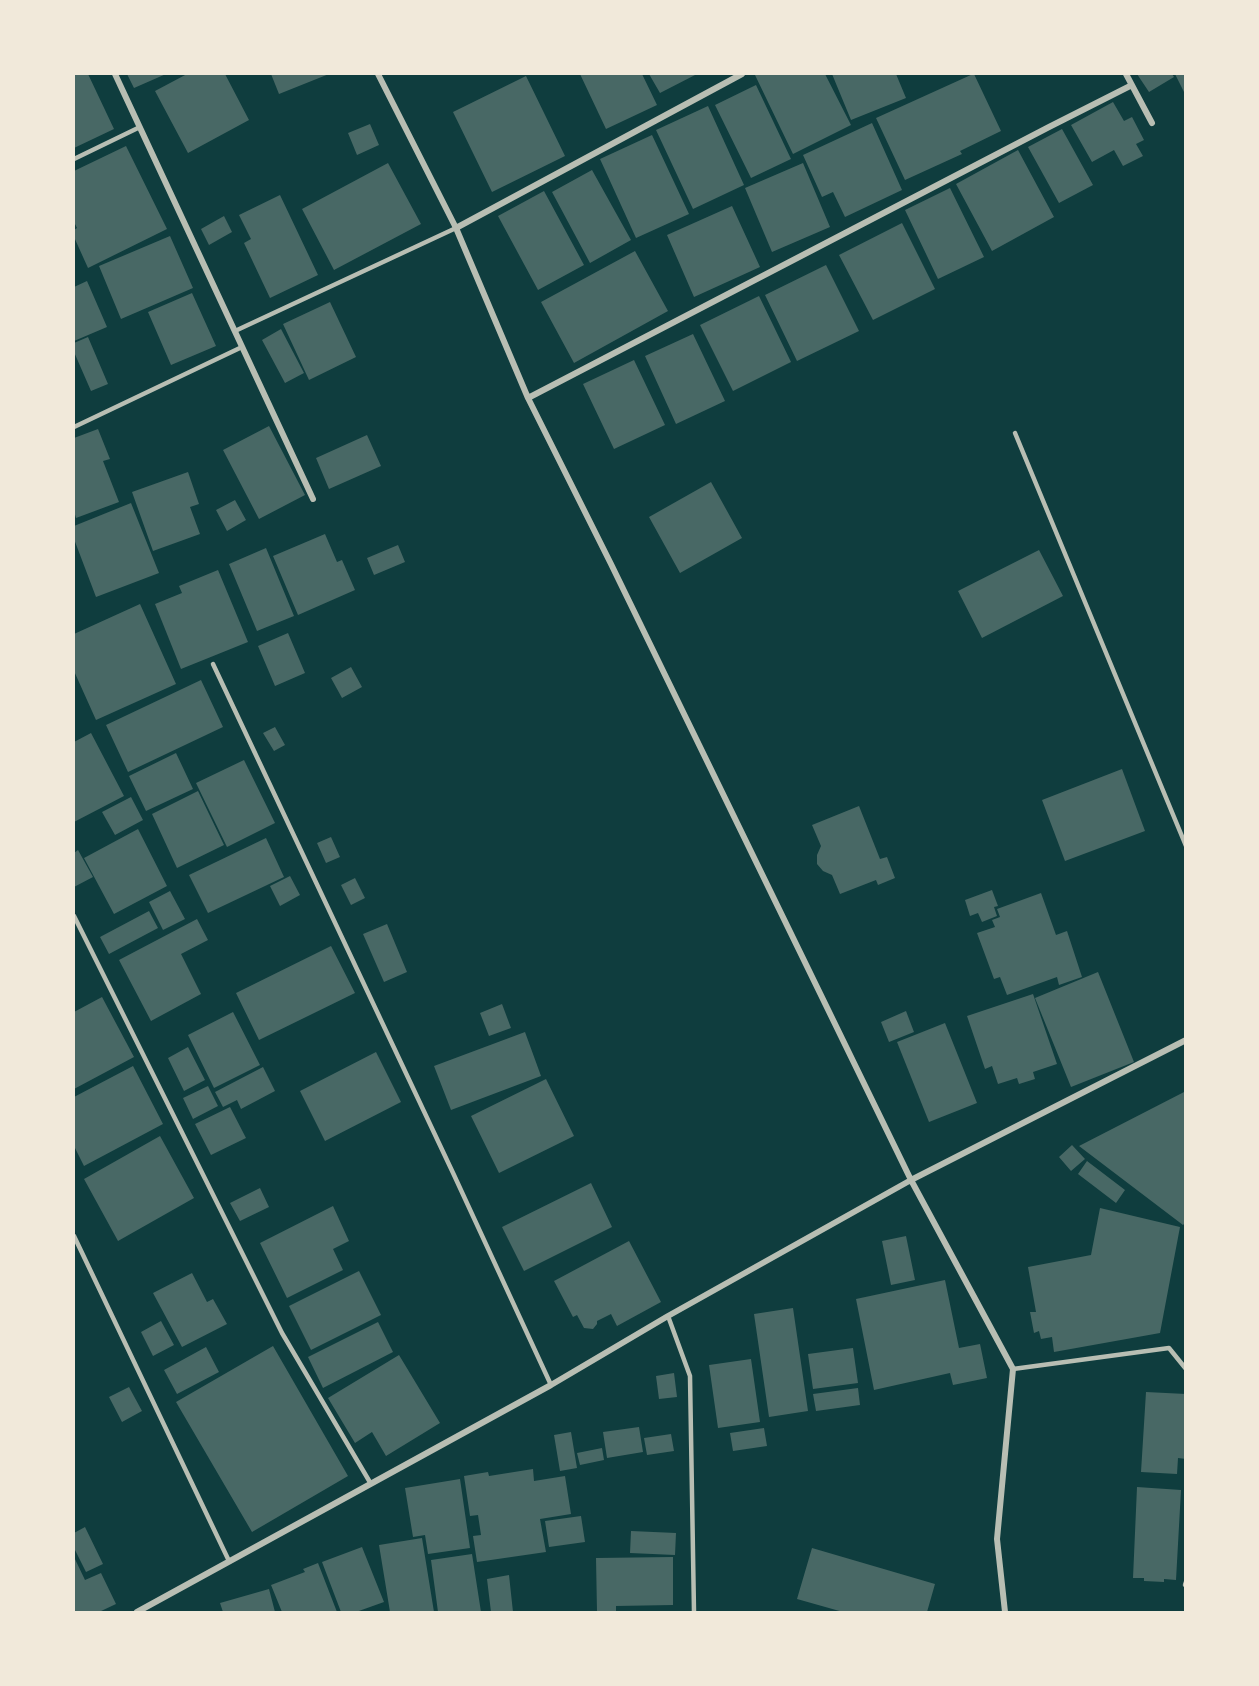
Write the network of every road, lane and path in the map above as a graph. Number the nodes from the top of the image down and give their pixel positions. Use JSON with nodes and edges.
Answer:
{"nodes":[{"id":1,"x":115,"y":74,"type":"edge"},
{"id":2,"x":378,"y":74,"type":"edge"},
{"id":3,"x":742,"y":74,"type":"edge"},
{"id":4,"x":1126,"y":74,"type":"edge"},
{"id":5,"x":1132,"y":85,"type":"junction"},
{"id":6,"x":1152,"y":123,"type":"dead end"},
{"id":7,"x":140,"y":127,"type":"junction"},
{"id":8,"x":74,"y":159,"type":"edge"},
{"id":9,"x":456,"y":228,"type":"junction"},
{"id":10,"x":235,"y":331,"type":"junction"},
{"id":11,"x":243,"y":347,"type":"junction"},
{"id":12,"x":528,"y":398,"type":"junction"},
{"id":13,"x":74,"y":427,"type":"edge"},
{"id":14,"x":1015,"y":433,"type":"dead end"},
{"id":15,"x":314,"y":499,"type":"dead end"},
{"id":16,"x":213,"y":664,"type":"dead end"},
{"id":17,"x":1185,"y":846,"type":"edge"},
{"id":18,"x":74,"y":916,"type":"edge"},
{"id":19,"x":1185,"y":1040,"type":"edge"},
{"id":20,"x":910,"y":1180,"type":"junction"},
{"id":21,"x":74,"y":1236,"type":"edge"},
{"id":22,"x":668,"y":1316,"type":"junction"},
{"id":23,"x":1013,"y":1369,"type":"junction"},
{"id":24,"x":1185,"y":1369,"type":"edge"},
{"id":25,"x":551,"y":1385,"type":"junction"},
{"id":26,"x":371,"y":1484,"type":"junction"},
{"id":27,"x":229,"y":1561,"type":"junction"},
{"id":28,"x":148,"y":1610,"type":"edge"},
{"id":29,"x":137,"y":1612,"type":"edge"},
{"id":30,"x":693,"y":1612,"type":"edge"},
{"id":31,"x":1005,"y":1612,"type":"edge"}],
"edges":[{"from":1,"to":7,"type":"street"},
{"from":2,"to":9,"type":"street"},
{"from":3,"to":9,"type":"street"},
{"from":4,"to":5,"type":"street"},
{"from":5,"to":6,"type":"street"},
{"from":5,"to":12,"type":"street"},
{"from":7,"to":8,"type":"lane"},
{"from":7,"to":10,"type":"street"},
{"from":9,"to":10,"type":"lane"},
{"from":9,"to":12,"type":"street"},
{"from":10,"to":11,"type":"street"},
{"from":11,"to":13,"type":"lane"},
{"from":11,"to":15,"type":"street"},
{"from":12,"to":20,"type":"street"},
{"from":14,"to":17,"type":"lane"},
{"from":16,"to":25,"type":"lane"},
{"from":18,"to":26,"type":"lane"},
{"from":19,"to":20,"type":"street"},
{"from":20,"to":22,"type":"street"},
{"from":20,"to":23,"type":"street"},
{"from":21,"to":27,"type":"lane"},
{"from":22,"to":25,"type":"street"},
{"from":22,"to":30,"type":"lane"},
{"from":23,"to":24,"type":"lane"},
{"from":23,"to":31,"type":"street"},
{"from":25,"to":26,"type":"street"},
{"from":26,"to":27,"type":"street"},
{"from":27,"to":28,"type":"street"},
{"from":28,"to":29,"type":"street"}]}
